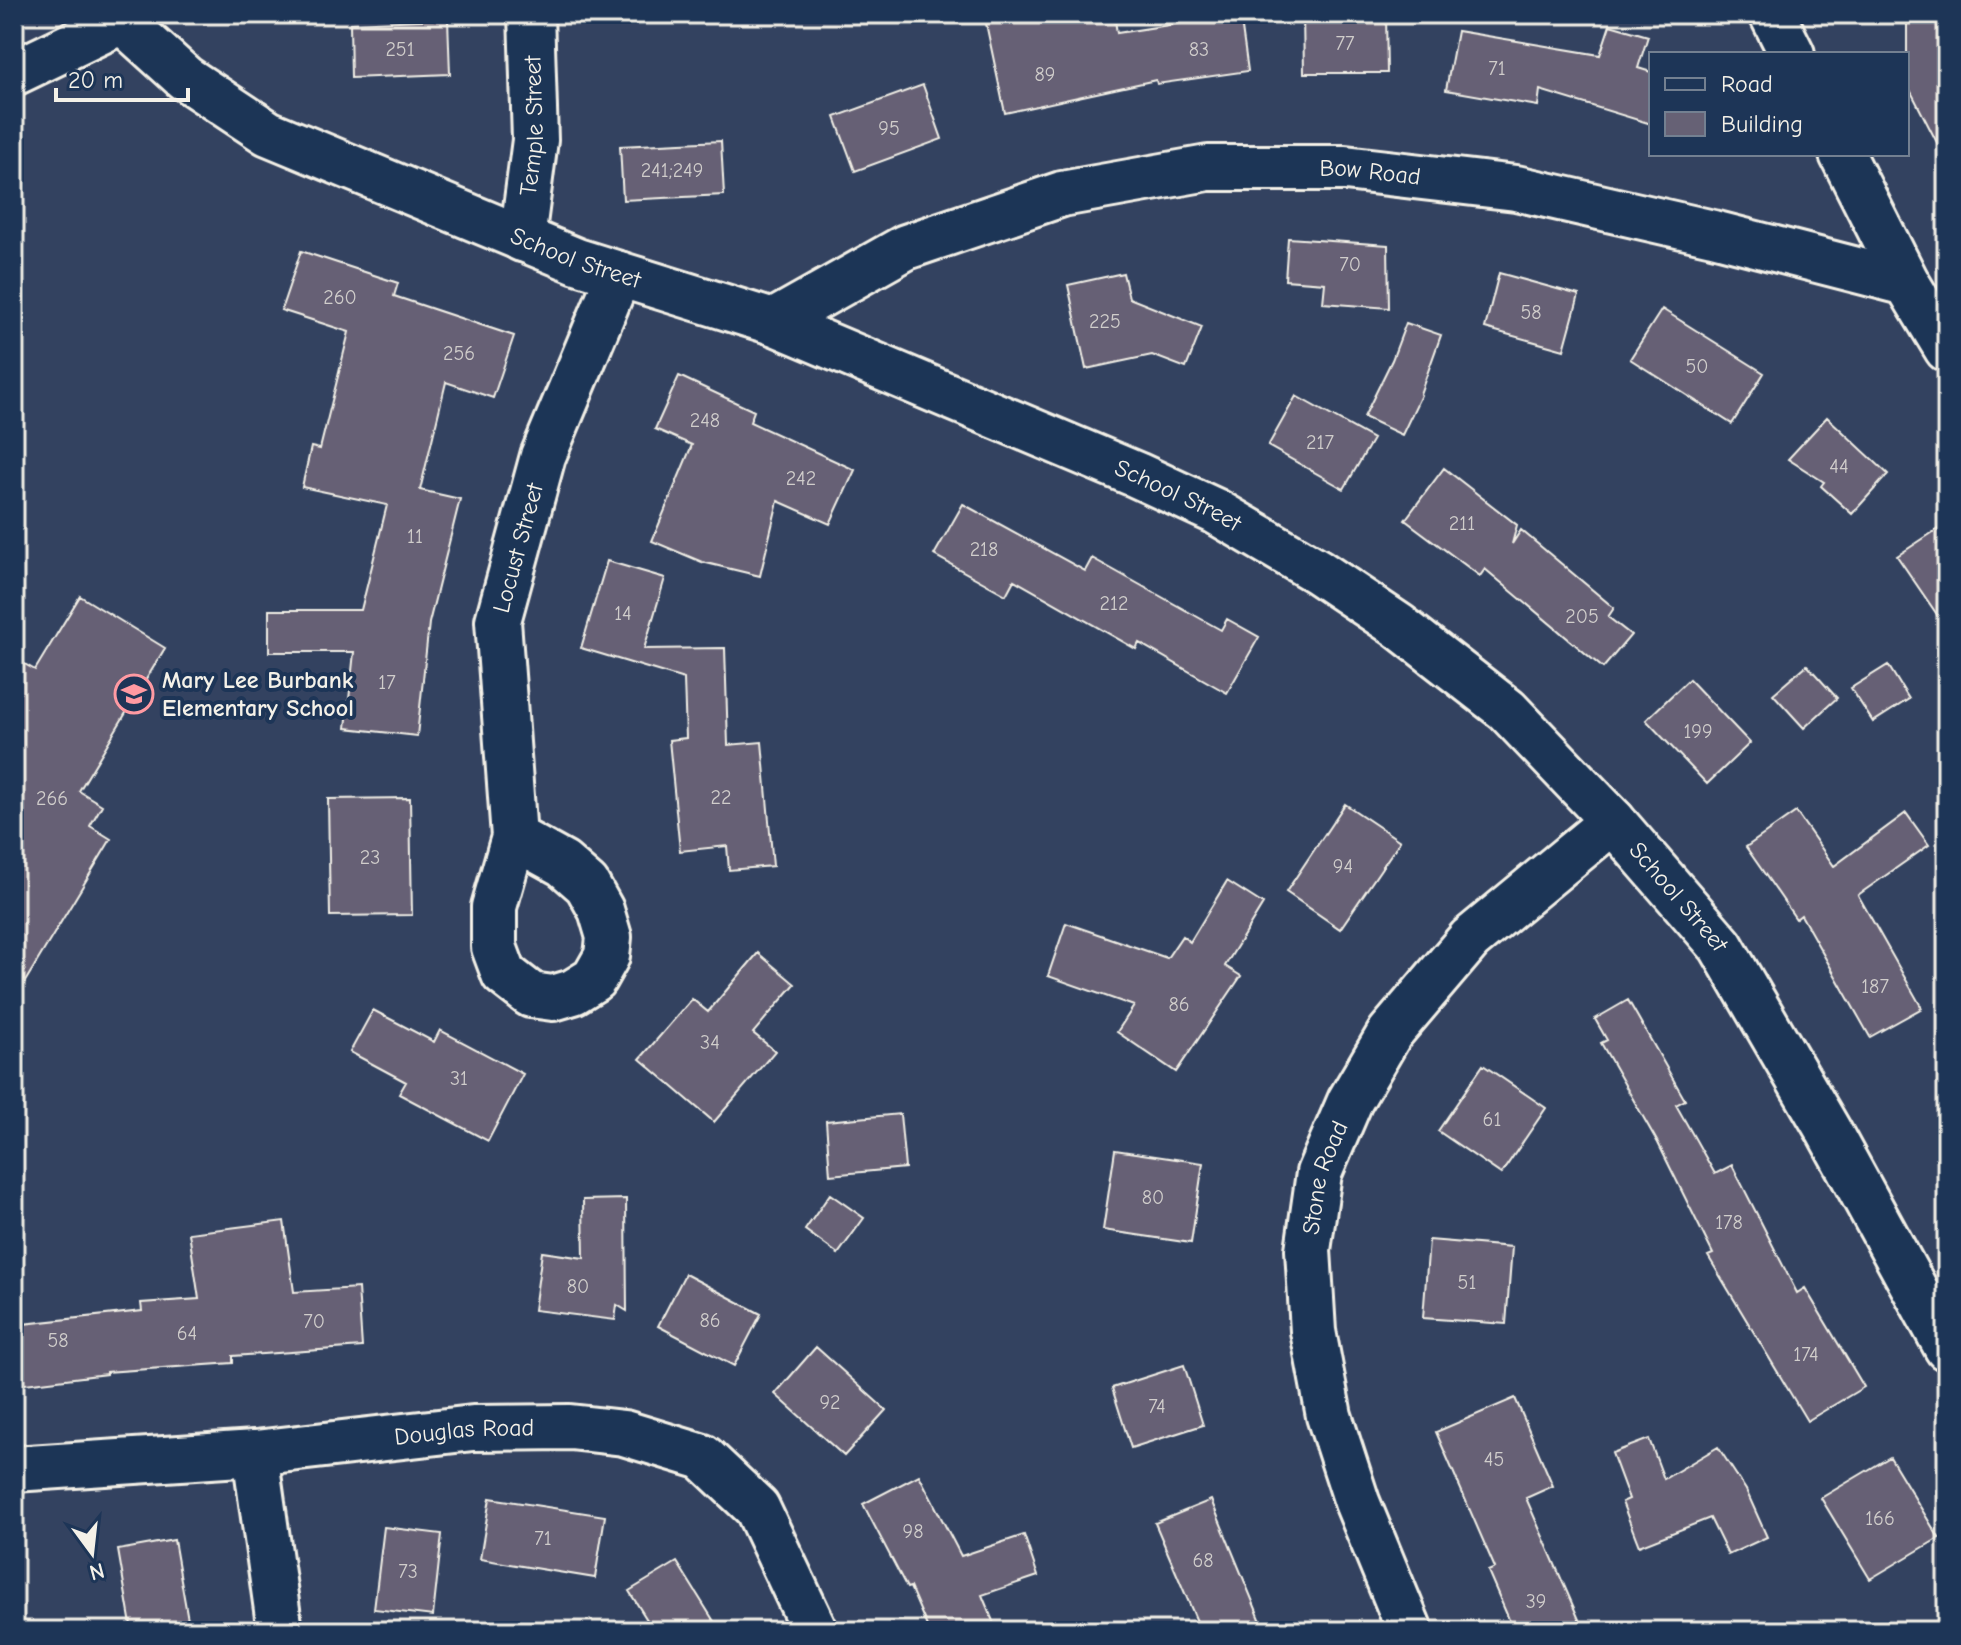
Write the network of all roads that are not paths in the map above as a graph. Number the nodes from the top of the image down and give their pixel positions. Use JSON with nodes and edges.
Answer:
{"nodes":[{"id":1,"x":531,"y":14,"type":"edge"},
{"id":2,"x":1772,"y":14,"type":"edge"},
{"id":3,"x":119,"y":18,"type":"edge"},
{"id":4,"x":1791,"y":52,"type":"edge"},
{"id":5,"x":14,"y":73,"type":"edge"},
{"id":6,"x":1843,"y":156,"type":"edge"},
{"id":7,"x":522,"y":239,"type":"junction"},
{"id":8,"x":619,"y":274,"type":"junction"},
{"id":9,"x":1907,"y":283,"type":"junction"},
{"id":10,"x":773,"y":322,"type":"junction"},
{"id":11,"x":1947,"y":349,"type":"edge"},
{"id":12,"x":1613,"y":821,"type":"junction"},
{"id":13,"x":514,"y":837,"type":"dead end"},
{"id":14,"x":1947,"y":1348,"type":"edge"},
{"id":15,"x":255,"y":1453,"type":"junction"},
{"id":16,"x":14,"y":1469,"type":"edge"},
{"id":17,"x":280,"y":1631,"type":"edge"},
{"id":18,"x":815,"y":1631,"type":"edge"},
{"id":19,"x":1410,"y":1631,"type":"edge"}],
"edges":[{"from":1,"to":7,"type":"street","name":"Temple Street"},
{"from":2,"to":4,"type":"street"},
{"from":3,"to":5,"type":"street"},
{"from":3,"to":7,"type":"street","name":"School Street"},
{"from":6,"to":9,"type":"street"},
{"from":7,"to":8,"type":"street","name":"School Street"},
{"from":8,"to":10,"type":"street","name":"School Street"},
{"from":8,"to":13,"type":"street","name":"Locust Street"},
{"from":9,"to":10,"type":"street","name":"Bow Road"},
{"from":9,"to":11,"type":"street"},
{"from":10,"to":12,"type":"street","name":"School Street"},
{"from":12,"to":14,"type":"street","name":"School Street"},
{"from":12,"to":19,"type":"street","name":"Stone Road"},
{"from":15,"to":16,"type":"street","name":"Douglas Road"},
{"from":15,"to":17,"type":"street"},
{"from":15,"to":18,"type":"street","name":"Douglas Road"}]}
